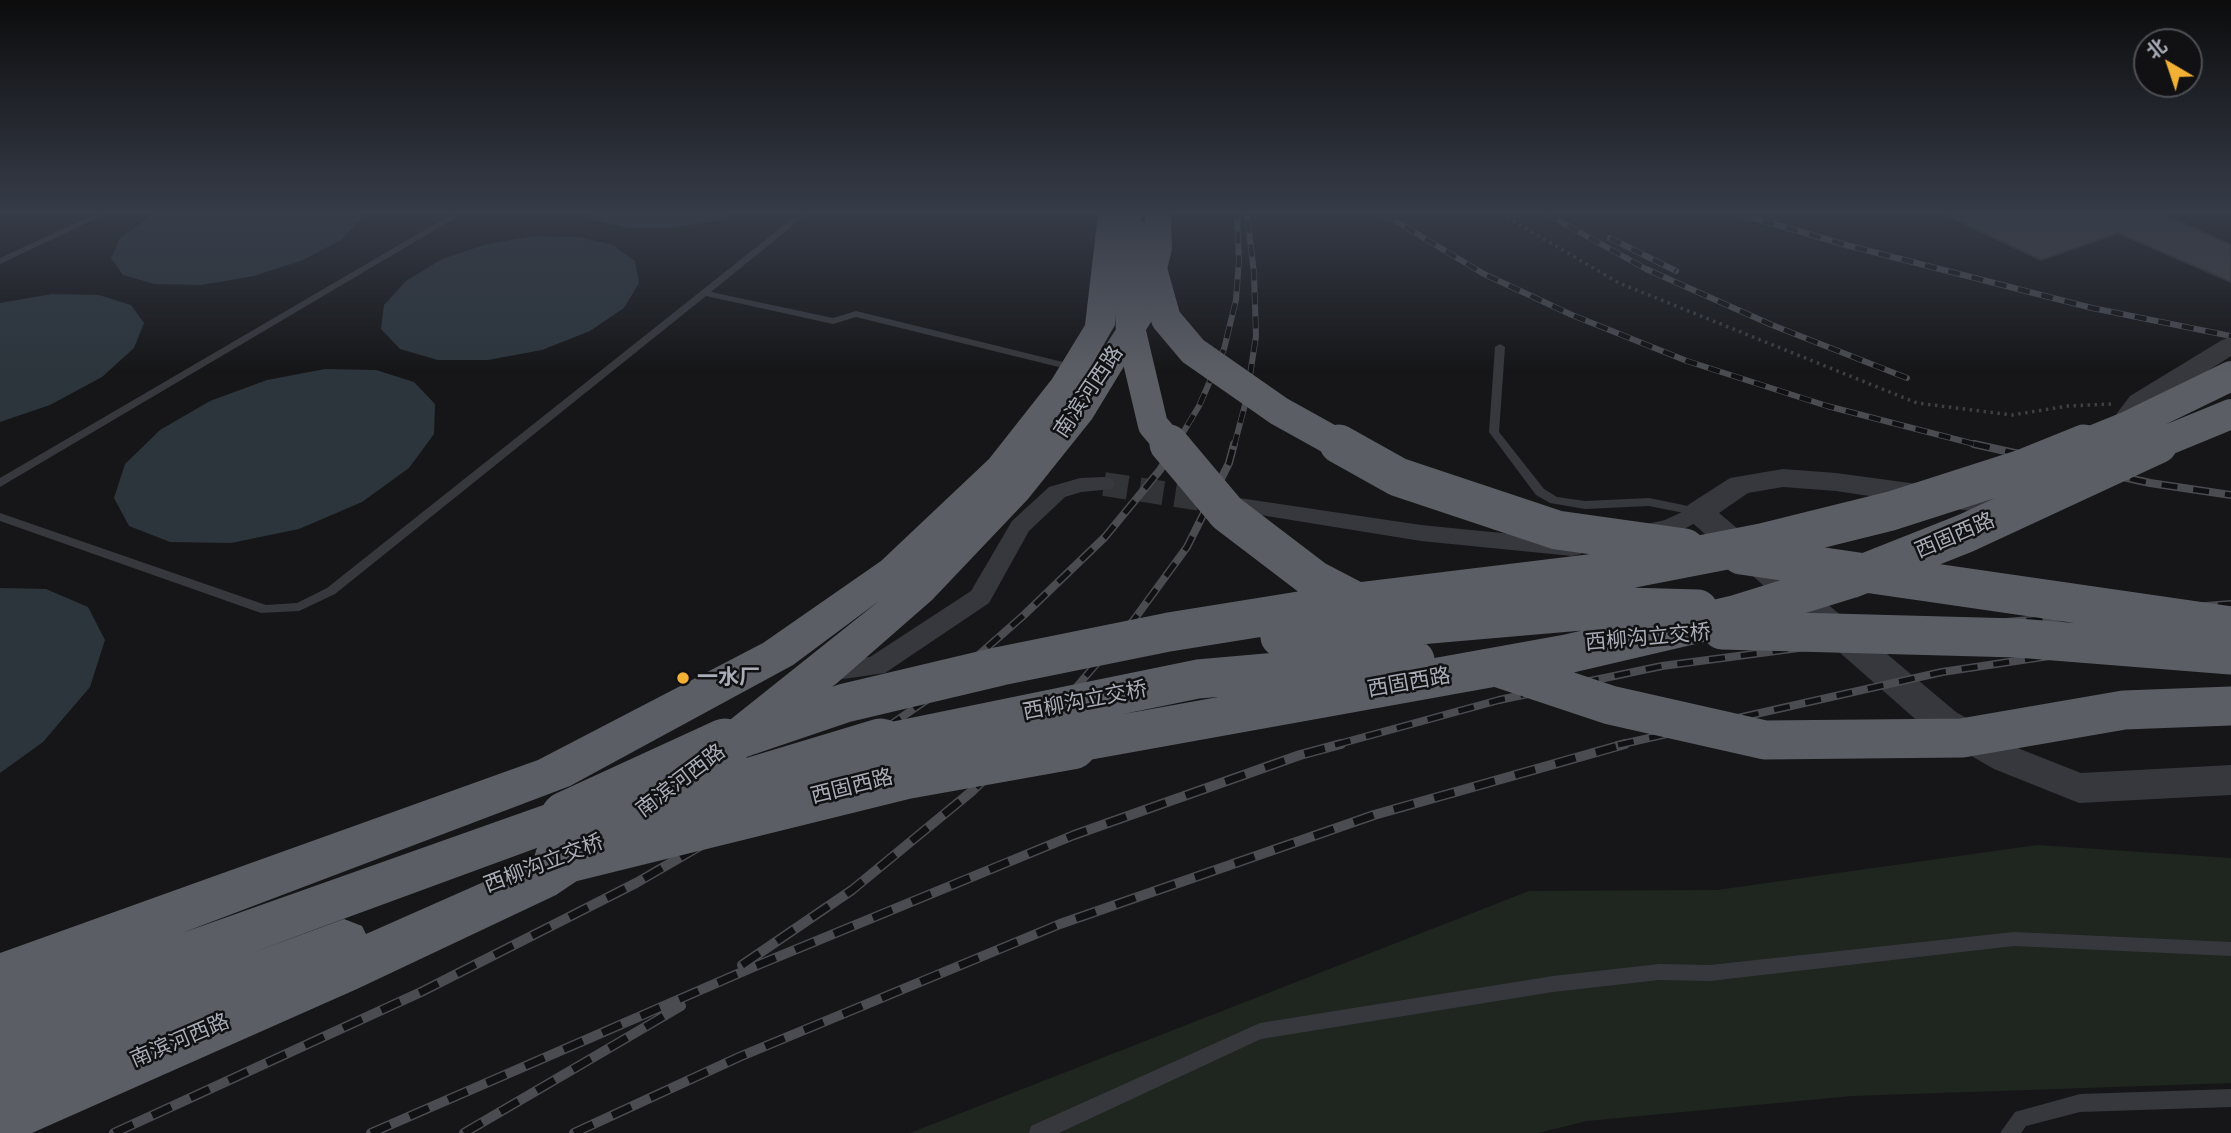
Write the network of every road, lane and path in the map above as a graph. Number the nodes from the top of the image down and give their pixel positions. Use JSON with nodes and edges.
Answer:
{"nodes":[{"id":1,"x":368,"y":267,"type":"edge"},
{"id":2,"x":737,"y":267,"type":"edge"},
{"id":3,"x":1106,"y":267,"type":"edge"},
{"id":4,"x":1128,"y":267,"type":"edge"},
{"id":5,"x":1151,"y":267,"type":"edge"},
{"id":6,"x":1153,"y":267,"type":"edge"},
{"id":7,"x":1591,"y":267,"type":"edge"},
{"id":8,"x":704,"y":293,"type":"junction"},
{"id":9,"x":2231,"y":345,"type":"edge"},
{"id":10,"x":1500,"y":347,"type":"dead end"},
{"id":11,"x":1075,"y":368,"type":"junction"},
{"id":12,"x":2231,"y":376,"type":"edge"},
{"id":13,"x":2140,"y":402,"type":"junction"},
{"id":14,"x":2231,"y":414,"type":"edge"},
{"id":15,"x":2116,"y":433,"type":"dead end"},
{"id":16,"x":0,"y":483,"type":"edge"},
{"id":17,"x":1104,"y":484,"type":"tunnel mouth"},
{"id":18,"x":2053,"y":487,"type":"dead end"},
{"id":19,"x":1215,"y":501,"type":"tunnel mouth"},
{"id":20,"x":1699,"y":512,"type":"junction"},
{"id":21,"x":0,"y":517,"type":"edge"},
{"id":22,"x":2231,"y":625,"type":"edge"},
{"id":23,"x":2231,"y":639,"type":"edge"},
{"id":24,"x":2231,"y":655,"type":"edge"},
{"id":25,"x":822,"y":672,"type":"junction"},
{"id":26,"x":2231,"y":706,"type":"edge"},
{"id":27,"x":2231,"y":780,"type":"edge"},
{"id":28,"x":563,"y":838,"type":"junction"},
{"id":29,"x":2231,"y":949,"type":"edge"},
{"id":30,"x":0,"y":977,"type":"edge"},
{"id":31,"x":0,"y":1025,"type":"edge"},
{"id":32,"x":19,"y":1069,"type":"edge"},
{"id":33,"x":2231,"y":1098,"type":"edge"},
{"id":34,"x":0,"y":1118,"type":"edge"},
{"id":35,"x":1038,"y":1133,"type":"edge"},
{"id":36,"x":2009,"y":1133,"type":"edge"}],
"edges":[{"from":1,"to":16,"type":"lane"},
{"from":2,"to":8,"type":"lane"},
{"from":3,"to":11,"type":"highway","name":"南滨河西路"},
{"from":4,"to":26,"type":"highway","bridge":true},
{"from":5,"to":22,"type":"highway","bridge":true},
{"from":6,"to":25,"type":"highway","name":"南滨河西路"},
{"from":7,"to":13,"type":"path"},
{"from":8,"to":11,"type":"lane"},
{"from":8,"to":21,"type":"lane"},
{"from":9,"to":13,"type":"street"},
{"from":10,"to":20,"type":"lane"},
{"from":11,"to":30,"type":"highway","name":"南滨河西路"},
{"from":12,"to":28,"type":"highway","name":"西固西路","bridge":true},
{"from":13,"to":15,"type":"street"},
{"from":14,"to":28,"type":"highway","name":"西固西路","bridge":true},
{"from":17,"to":25,"type":"street"},
{"from":18,"to":20,"type":"street"},
{"from":19,"to":20,"type":"street"},
{"from":20,"to":27,"type":"street"},
{"from":23,"to":28,"type":"highway","name":"西柳沟立交桥","bridge":true},
{"from":24,"to":28,"type":"highway","name":"西柳沟立交桥","bridge":true},
{"from":25,"to":34,"type":"highway","name":"南滨河西路"},
{"from":28,"to":31,"type":"highway","name":"西柳沟立交桥"},
{"from":28,"to":32,"type":"highway","name":"西柳沟立交桥"},
{"from":29,"to":35,"type":"lane"},
{"from":33,"to":36,"type":"lane"}]}
